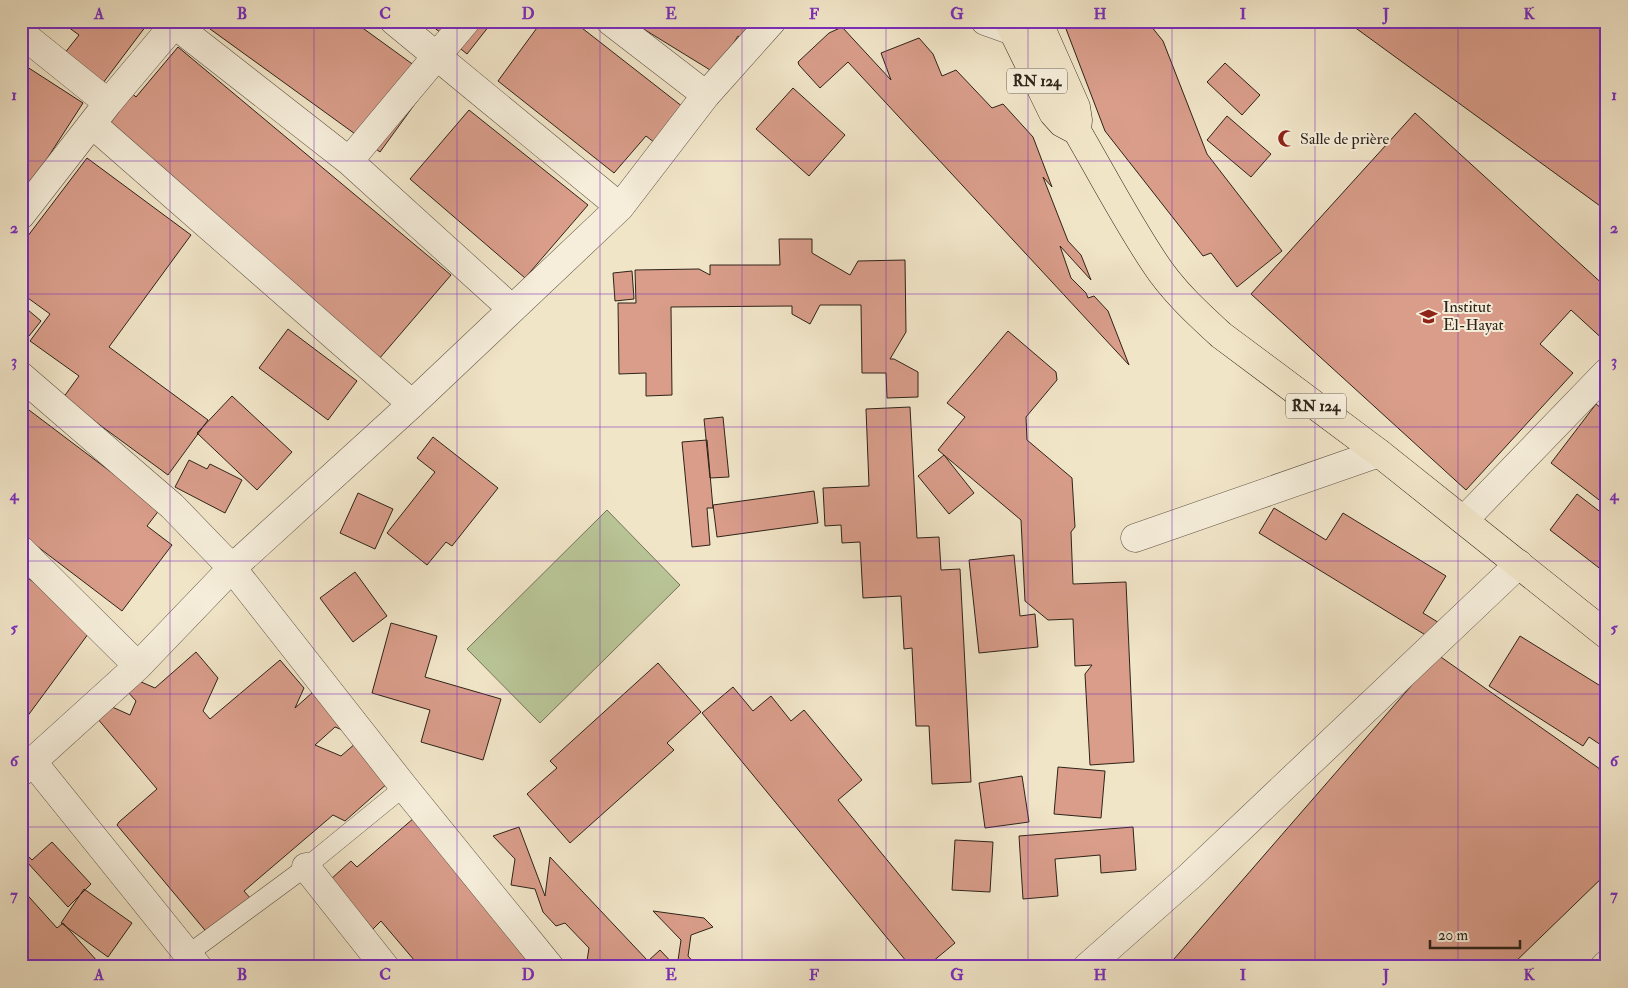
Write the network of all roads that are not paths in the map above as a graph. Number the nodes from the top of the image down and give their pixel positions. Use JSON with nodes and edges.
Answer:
{"nodes":[{"id":1,"x":394,"y":21,"type":"edge"},
{"id":2,"x":466,"y":21,"type":"edge"},
{"id":3,"x":610,"y":21,"type":"edge"},
{"id":4,"x":772,"y":21,"type":"edge"},
{"id":5,"x":985,"y":21,"type":"edge"},
{"id":6,"x":1038,"y":21,"type":"edge"},
{"id":7,"x":174,"y":23,"type":"edge"},
{"id":8,"x":1010,"y":26,"type":"edge"},
{"id":9,"x":21,"y":32,"type":"edge"},
{"id":10,"x":438,"y":56,"type":"junction"},
{"id":11,"x":706,"y":95,"type":"junction"},
{"id":12,"x":100,"y":114,"type":"junction"},
{"id":13,"x":1077,"y":131,"type":"junction"},
{"id":14,"x":348,"y":161,"type":"junction"},
{"id":15,"x":620,"y":207,"type":"junction"},
{"id":16,"x":21,"y":215,"type":"edge"},
{"id":17,"x":512,"y":309,"type":"junction"},
{"id":18,"x":1607,"y":372,"type":"edge"},
{"id":19,"x":21,"y":376,"type":"edge"},
{"id":20,"x":412,"y":404,"type":"junction"},
{"id":21,"x":1379,"y":453,"type":"junction"},
{"id":22,"x":1464,"y":520,"type":"junction"},
{"id":23,"x":1134,"y":538,"type":"dead end"},
{"id":24,"x":21,"y":550,"type":"edge"},
{"id":25,"x":1519,"y":564,"type":"junction"},
{"id":26,"x":232,"y":568,"type":"junction"},
{"id":27,"x":1607,"y":635,"type":"edge"},
{"id":28,"x":138,"y":666,"type":"junction"},
{"id":29,"x":27,"y":766,"type":"edge"},
{"id":30,"x":404,"y":787,"type":"junction"},
{"id":31,"x":306,"y":867,"type":"junction"},
{"id":32,"x":193,"y":960,"type":"edge"},
{"id":33,"x":1607,"y":964,"type":"edge"},
{"id":34,"x":385,"y":967,"type":"edge"},
{"id":35,"x":550,"y":967,"type":"edge"},
{"id":36,"x":1087,"y":967,"type":"edge"},
{"id":37,"x":1604,"y":967,"type":"edge"}],
"edges":[{"from":1,"to":10,"type":"street"},
{"from":2,"to":10,"type":"street"},
{"from":3,"to":11,"type":"street"},
{"from":4,"to":11,"type":"street"},
{"from":5,"to":8,"type":"street"},
{"from":6,"to":13,"type":"main road","number":"RN 124"},
{"from":7,"to":12,"type":"street"},
{"from":7,"to":14,"type":"street"},
{"from":8,"to":13,"type":"main road","number":"RN 124"},
{"from":9,"to":12,"type":"street"},
{"from":10,"to":14,"type":"street"},
{"from":10,"to":15,"type":"street"},
{"from":11,"to":15,"type":"street"},
{"from":12,"to":16,"type":"street"},
{"from":12,"to":20,"type":"street"},
{"from":13,"to":21,"type":"main road","number":"RN 124"},
{"from":14,"to":17,"type":"street"},
{"from":15,"to":17,"type":"street"},
{"from":17,"to":20,"type":"street"},
{"from":18,"to":22,"type":"street"},
{"from":19,"to":26,"type":"street"},
{"from":20,"to":26,"type":"street"},
{"from":21,"to":22,"type":"main road","number":"RN 124"},
{"from":21,"to":23,"type":"street"},
{"from":22,"to":25,"type":"main road","number":"RN 124"},
{"from":24,"to":28,"type":"street"},
{"from":25,"to":27,"type":"main road","number":"RN 124"},
{"from":25,"to":36,"type":"street"},
{"from":26,"to":28,"type":"street"},
{"from":26,"to":30,"type":"street"},
{"from":28,"to":29,"type":"street"},
{"from":29,"to":32,"type":"street"},
{"from":30,"to":31,"type":"lane"},
{"from":30,"to":35,"type":"street"},
{"from":31,"to":32,"type":"lane"},
{"from":31,"to":34,"type":"street"},
{"from":33,"to":37,"type":"street"}]}
